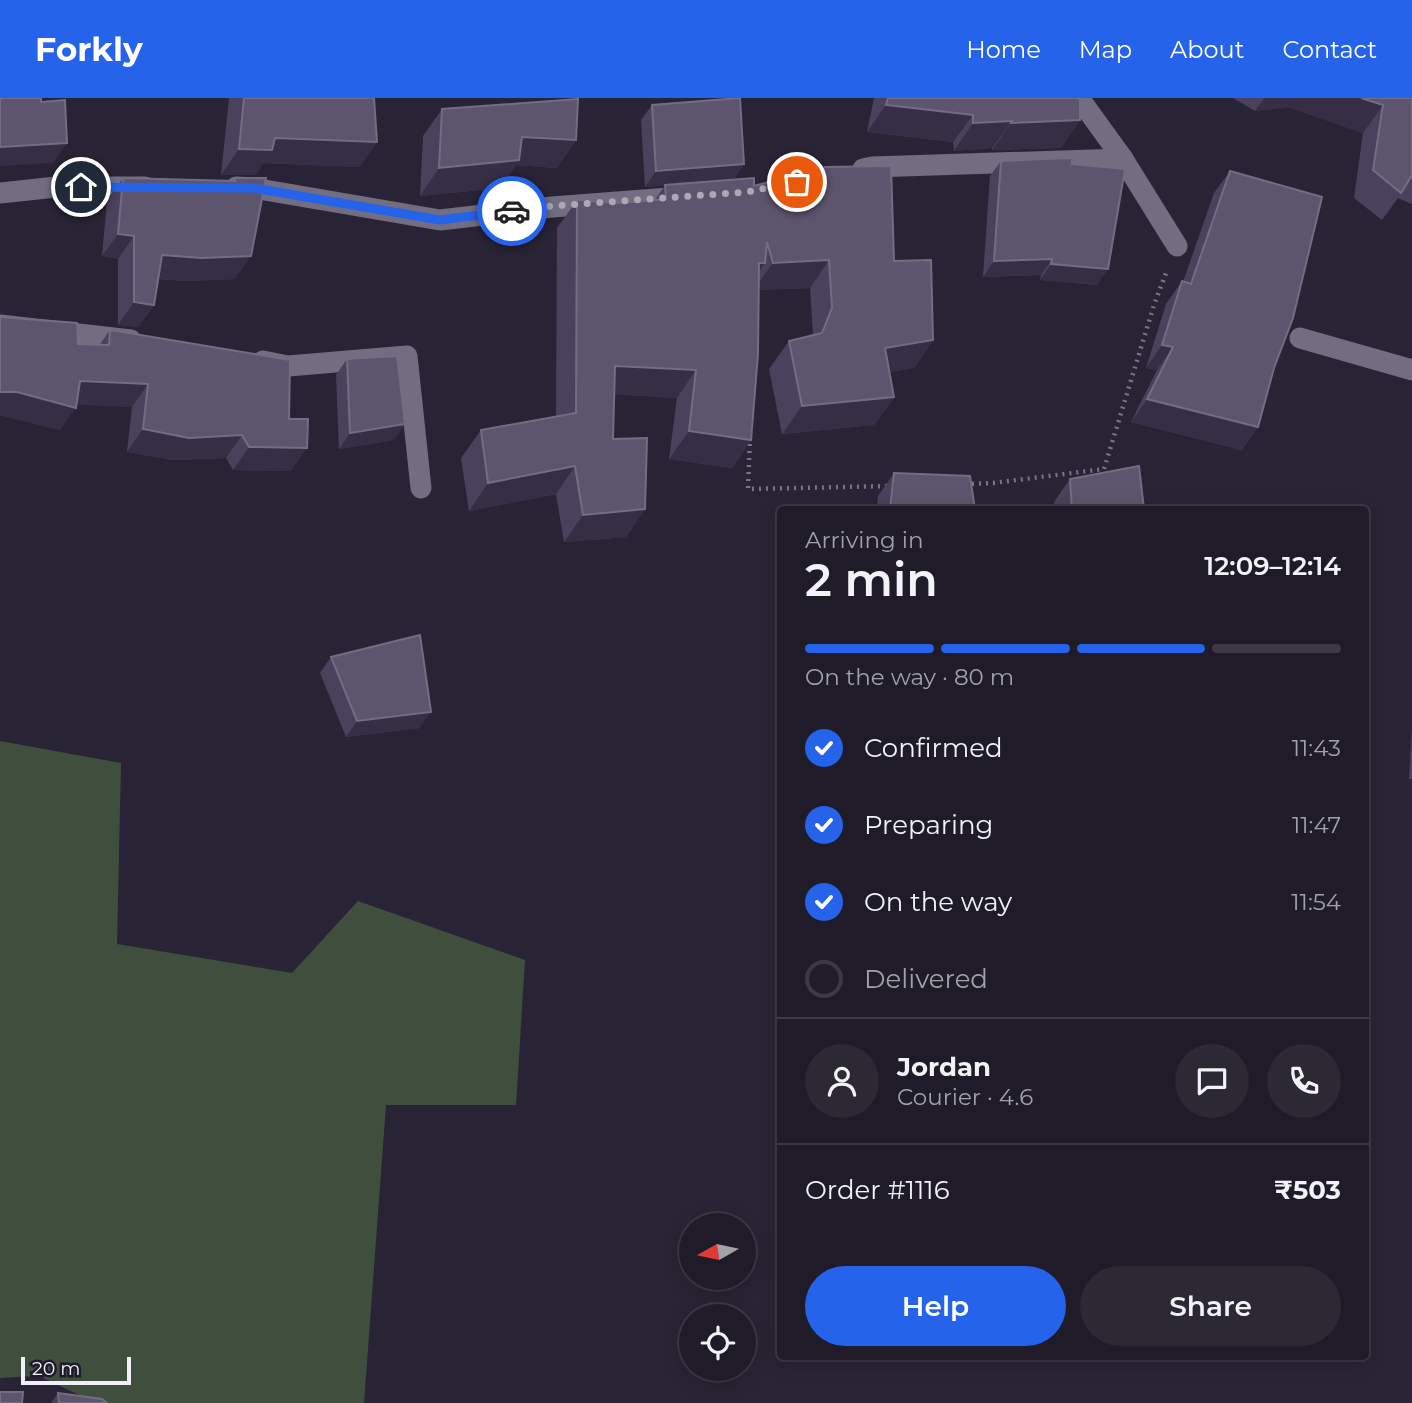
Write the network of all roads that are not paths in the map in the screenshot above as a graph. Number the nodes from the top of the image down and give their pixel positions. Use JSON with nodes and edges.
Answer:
{"nodes":[{"id":1,"x":1079,"y":98,"type":"edge"},
{"id":2,"x":1123,"y":159,"type":"junction"},
{"id":3,"x":847,"y":172,"type":"edge"},
{"id":4,"x":162,"y":187,"type":"edge"},
{"id":5,"x":214,"y":187,"type":"edge"},
{"id":6,"x":0,"y":193,"type":"edge"},
{"id":7,"x":705,"y":195,"type":"edge"},
{"id":8,"x":1177,"y":246,"type":"road end"},
{"id":9,"x":0,"y":325,"type":"edge"},
{"id":10,"x":1300,"y":338,"type":"dead end"},
{"id":11,"x":145,"y":342,"type":"edge"},
{"id":12,"x":249,"y":359,"type":"edge"},
{"id":13,"x":1412,"y":370,"type":"edge"},
{"id":14,"x":421,"y":488,"type":"dead end"}],
"edges":[{"from":1,"to":2,"type":"street"},
{"from":2,"to":3,"type":"street"},
{"from":2,"to":8,"type":"street"},
{"from":4,"to":6,"type":"street"},
{"from":5,"to":7,"type":"street"},
{"from":9,"to":11,"type":"street"},
{"from":10,"to":13,"type":"street"},
{"from":12,"to":14,"type":"street"}]}
